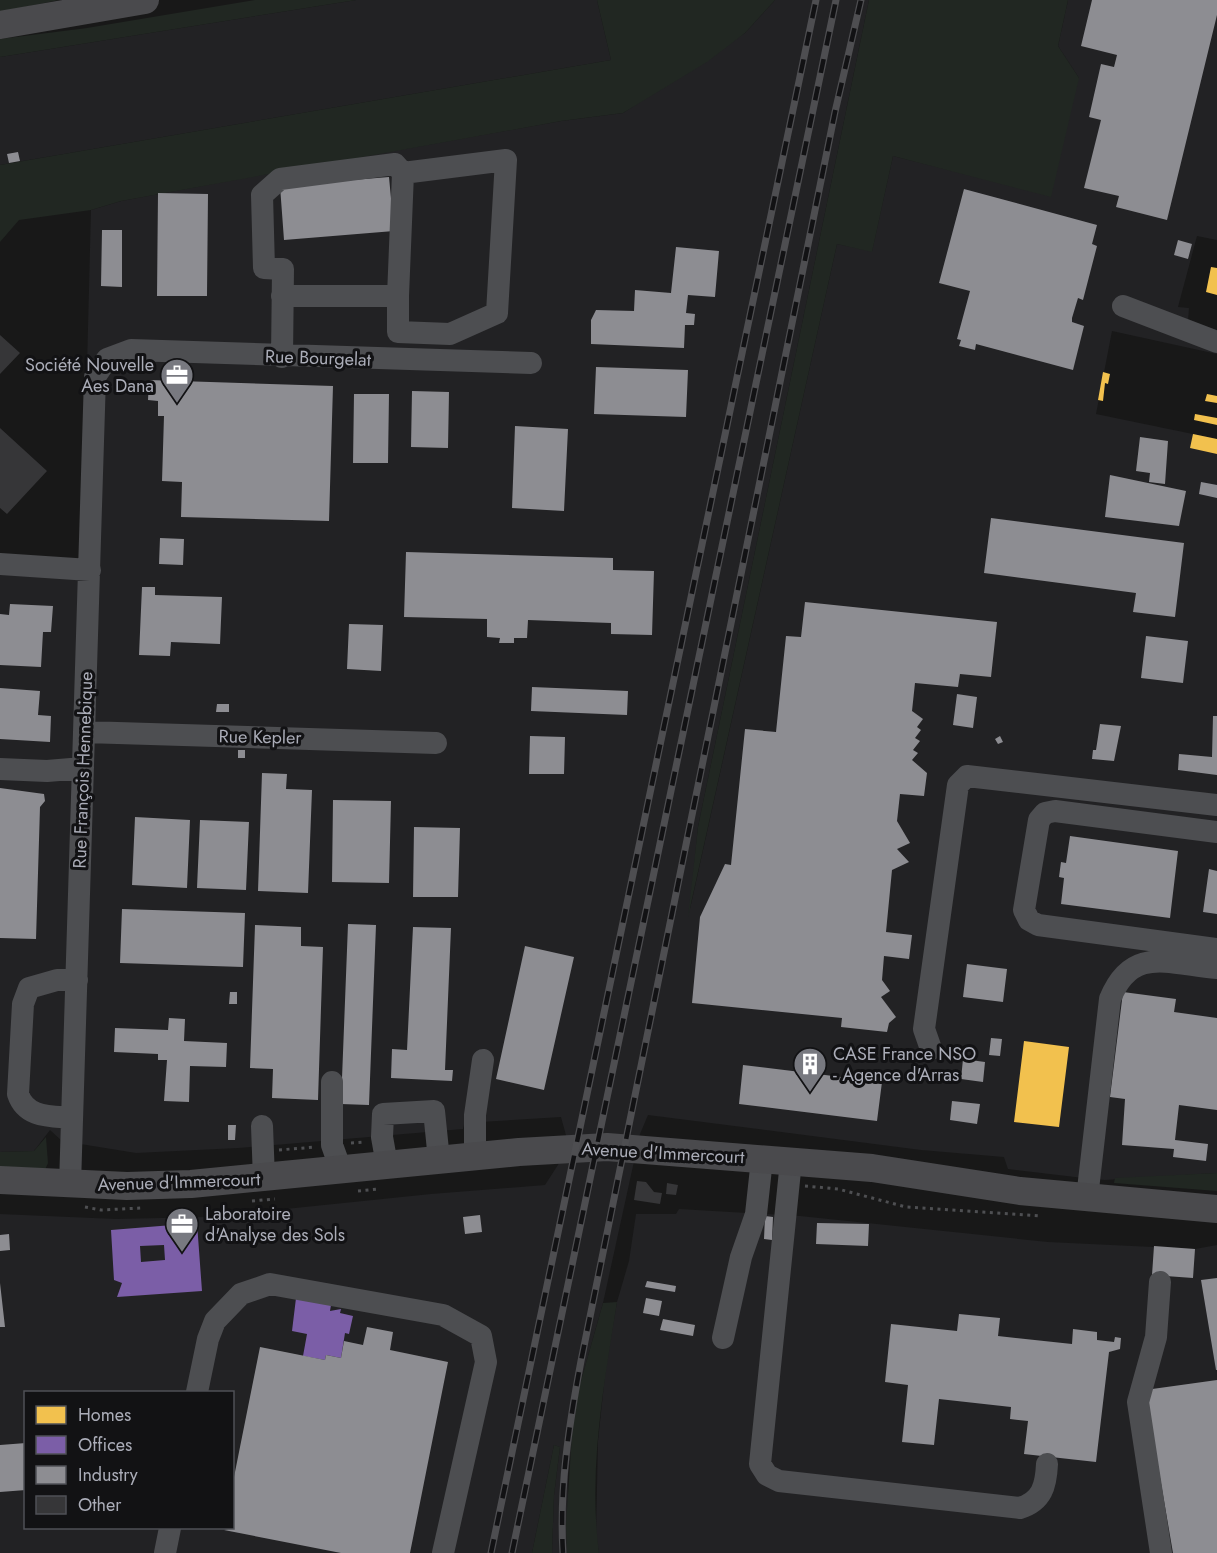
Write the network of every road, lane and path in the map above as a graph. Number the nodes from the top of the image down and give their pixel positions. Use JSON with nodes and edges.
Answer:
{"nodes":[{"id":1,"x":145,"y":0,"type":"edge"},
{"id":2,"x":0,"y":25,"type":"edge"},
{"id":3,"x":403,"y":173,"type":"junction"},
{"id":4,"x":282,"y":296,"type":"junction"},
{"id":5,"x":398,"y":296,"type":"junction"},
{"id":6,"x":1123,"y":306,"type":"dead end"},
{"id":7,"x":1217,"y":342,"type":"edge"},
{"id":8,"x":282,"y":357,"type":"junction"},
{"id":9,"x":107,"y":359,"type":"joint"},
{"id":10,"x":531,"y":363,"type":"dead end"},
{"id":11,"x":0,"y":564,"type":"edge"},
{"id":12,"x":90,"y":570,"type":"junction"},
{"id":13,"x":85,"y":732,"type":"junction"},
{"id":14,"x":436,"y":743,"type":"dead end"},
{"id":15,"x":83,"y":768,"type":"junction"},
{"id":16,"x":0,"y":769,"type":"edge"},
{"id":17,"x":1217,"y":805,"type":"edge"},
{"id":18,"x":1217,"y":832,"type":"edge"},
{"id":19,"x":1217,"y":949,"type":"edge"},
{"id":20,"x":1217,"y":968,"type":"edge"},
{"id":21,"x":77,"y":980,"type":"junction"},
{"id":22,"x":931,"y":1049,"type":"dead end"},
{"id":23,"x":483,"y":1060,"type":"dead end"},
{"id":24,"x":332,"y":1082,"type":"dead end"},
{"id":25,"x":72,"y":1118,"type":"junction"},
{"id":26,"x":262,"y":1126,"type":"dead end"},
{"id":27,"x":476,"y":1156,"type":"junction"},
{"id":28,"x":762,"y":1159,"type":"junction"},
{"id":29,"x":439,"y":1160,"type":"junction"},
{"id":30,"x":789,"y":1173,"type":"junction"},
{"id":31,"x":388,"y":1176,"type":"junction"},
{"id":32,"x":0,"y":1180,"type":"edge"},
{"id":33,"x":344,"y":1180,"type":"junction"},
{"id":34,"x":266,"y":1192,"type":"junction"},
{"id":35,"x":73,"y":1195,"type":"junction"},
{"id":36,"x":1087,"y":1198,"type":"junction"},
{"id":37,"x":149,"y":1207,"type":"dead end"},
{"id":38,"x":1217,"y":1209,"type":"edge"},
{"id":39,"x":1045,"y":1216,"type":"dead end"},
{"id":40,"x":1160,"y":1282,"type":"dead end"},
{"id":41,"x":723,"y":1338,"type":"dead end"},
{"id":42,"x":197,"y":1391,"type":"edge"},
{"id":43,"x":1047,"y":1464,"type":"dead end"},
{"id":44,"x":170,"y":1529,"type":"edge"},
{"id":45,"x":165,"y":1553,"type":"edge"},
{"id":46,"x":443,"y":1553,"type":"edge"},
{"id":47,"x":1161,"y":1553,"type":"edge"}],
"edges":[{"from":1,"to":2,"type":"main road"},
{"from":3,"to":4,"type":"street"},
{"from":3,"to":5,"type":"street"},
{"from":3,"to":5,"type":"street"},
{"from":4,"to":5,"type":"street"},
{"from":4,"to":8,"type":"street"},
{"from":6,"to":7,"type":"street"},
{"from":8,"to":9,"type":"street","name":"Rue Bourgelat"},
{"from":8,"to":10,"type":"street","name":"Rue Bourgelat"},
{"from":9,"to":12,"type":"street","name":"Rue François Hennebique"},
{"from":11,"to":12,"type":"street"},
{"from":12,"to":13,"type":"street","name":"Rue François Hennebique"},
{"from":13,"to":14,"type":"street","name":"Rue Kepler"},
{"from":13,"to":15,"type":"street","name":"Rue François Hennebique"},
{"from":15,"to":16,"type":"street"},
{"from":15,"to":21,"type":"street","name":"Rue François Hennebique"},
{"from":17,"to":22,"type":"street"},
{"from":18,"to":19,"type":"street"},
{"from":20,"to":36,"type":"street"},
{"from":21,"to":25,"type":"street","name":"Rue François Hennebique"},
{"from":21,"to":25,"type":"street"},
{"from":23,"to":27,"type":"street"},
{"from":24,"to":33,"type":"street"},
{"from":25,"to":35,"type":"street","name":"Rue François Hennebique"},
{"from":26,"to":34,"type":"street"},
{"from":27,"to":28,"type":"main road","name":"Avenue d'Immercourt"},
{"from":27,"to":29,"type":"main road","name":"Avenue d'Immercourt"},
{"from":28,"to":30,"type":"main road","name":"Avenue d'Immercourt"},
{"from":28,"to":41,"type":"street"},
{"from":29,"to":31,"type":"main road","name":"Avenue d'Immercourt"},
{"from":29,"to":31,"type":"street"},
{"from":30,"to":36,"type":"main road","name":"Avenue d'Immercourt"},
{"from":30,"to":39,"type":"path"},
{"from":30,"to":43,"type":"street"},
{"from":31,"to":33,"type":"main road","name":"Avenue d'Immercourt"},
{"from":31,"to":33,"type":"path"},
{"from":32,"to":35,"type":"main road","name":"Avenue d'Immercourt"},
{"from":33,"to":34,"type":"main road","name":"Avenue d'Immercourt"},
{"from":34,"to":35,"type":"main road","name":"Avenue d'Immercourt"},
{"from":35,"to":37,"type":"path"},
{"from":36,"to":38,"type":"main road","name":"Avenue d'Immercourt"},
{"from":40,"to":47,"type":"street"},
{"from":42,"to":46,"type":"street"},
{"from":44,"to":45,"type":"street"}]}
